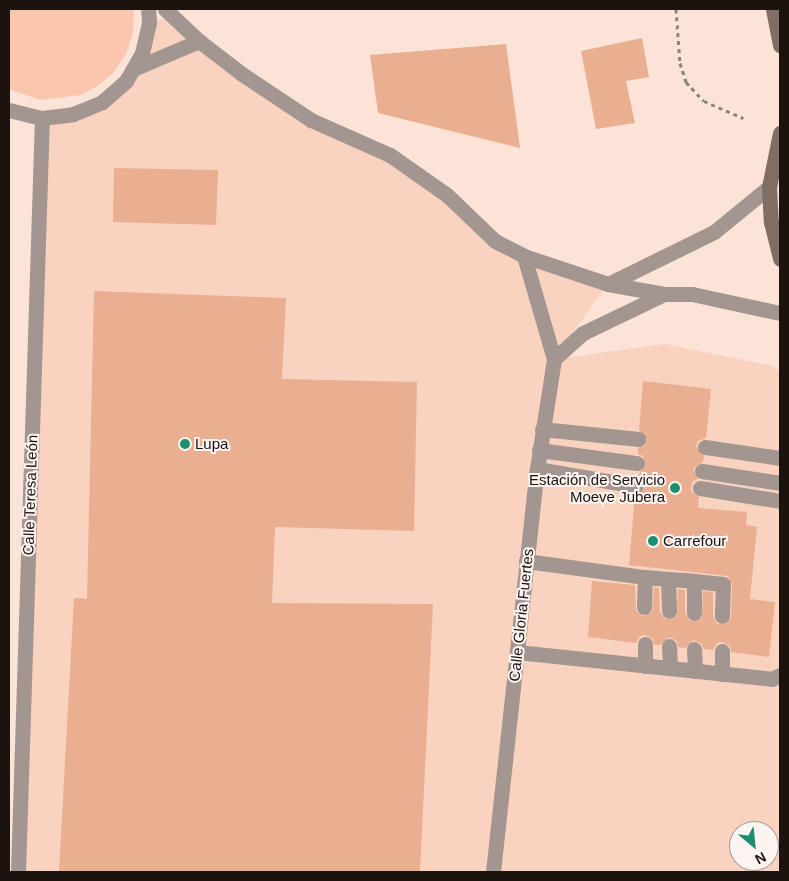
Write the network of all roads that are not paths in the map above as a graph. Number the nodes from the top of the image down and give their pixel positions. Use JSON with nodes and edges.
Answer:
{"nodes":[{"id":1,"x":148,"y":9,"type":"edge"},
{"id":2,"x":165,"y":9,"type":"edge"},
{"id":3,"x":773,"y":9,"type":"edge"},
{"id":4,"x":199,"y":41,"type":"junction"},
{"id":5,"x":780,"y":45,"type":"edge"},
{"id":6,"x":133,"y":69,"type":"junction"},
{"id":7,"x":9,"y":110,"type":"edge"},
{"id":8,"x":42,"y":118,"type":"junction"},
{"id":9,"x":780,"y":133,"type":"edge"},
{"id":10,"x":769,"y":187,"type":"junction"},
{"id":11,"x":524,"y":256,"type":"junction"},
{"id":12,"x":780,"y":260,"type":"edge"},
{"id":13,"x":608,"y":284,"type":"junction"},
{"id":14,"x":664,"y":294,"type":"junction"},
{"id":15,"x":780,"y":313,"type":"edge"},
{"id":16,"x":554,"y":359,"type":"junction"},
{"id":17,"x":542,"y":429,"type":"junction"},
{"id":18,"x":638,"y":438,"type":"dead end"},
{"id":19,"x":705,"y":447,"type":"dead end"},
{"id":20,"x":539,"y":450,"type":"junction"},
{"id":21,"x":780,"y":458,"type":"edge"},
{"id":22,"x":637,"y":463,"type":"dead end"},
{"id":23,"x":537,"y":469,"type":"junction"},
{"id":24,"x":702,"y":471,"type":"dead end"},
{"id":25,"x":780,"y":483,"type":"edge"},
{"id":26,"x":636,"y":486,"type":"dead end"},
{"id":27,"x":700,"y":488,"type":"dead end"},
{"id":28,"x":780,"y":501,"type":"edge"},
{"id":29,"x":526,"y":561,"type":"junction"},
{"id":30,"x":645,"y":577,"type":"junction"},
{"id":31,"x":668,"y":579,"type":"junction"},
{"id":32,"x":694,"y":581,"type":"junction"},
{"id":33,"x":644,"y":608,"type":"dead end"},
{"id":34,"x":669,"y":611,"type":"dead end"},
{"id":35,"x":694,"y":613,"type":"dead end"},
{"id":36,"x":722,"y":616,"type":"dead end"},
{"id":37,"x":645,"y":644,"type":"dead end"},
{"id":38,"x":669,"y":646,"type":"dead end"},
{"id":39,"x":694,"y":649,"type":"dead end"},
{"id":40,"x":722,"y":651,"type":"dead end"},
{"id":41,"x":517,"y":652,"type":"junction"},
{"id":42,"x":645,"y":666,"type":"junction"},
{"id":43,"x":670,"y":668,"type":"junction"},
{"id":44,"x":695,"y":671,"type":"junction"},
{"id":45,"x":722,"y":674,"type":"junction"},
{"id":46,"x":780,"y":675,"type":"edge"},
{"id":47,"x":18,"y":872,"type":"edge"},
{"id":48,"x":493,"y":872,"type":"edge"}],
"edges":[{"from":1,"to":6,"type":"street"},
{"from":2,"to":4,"type":"street"},
{"from":3,"to":5,"type":"main road"},
{"from":4,"to":6,"type":"street"},
{"from":4,"to":11,"type":"street"},
{"from":6,"to":8,"type":"street"},
{"from":7,"to":8,"type":"street"},
{"from":8,"to":47,"type":"street","name":"Calle Teresa León"},
{"from":9,"to":10,"type":"main road"},
{"from":10,"to":12,"type":"main road"},
{"from":10,"to":13,"type":"street"},
{"from":11,"to":13,"type":"street"},
{"from":11,"to":16,"type":"street"},
{"from":13,"to":14,"type":"street"},
{"from":14,"to":15,"type":"street"},
{"from":14,"to":16,"type":"street"},
{"from":16,"to":17,"type":"street","name":"Calle Gloria Fuertes"},
{"from":17,"to":18,"type":"street"},
{"from":17,"to":20,"type":"street","name":"Calle Gloria Fuertes"},
{"from":19,"to":21,"type":"street"},
{"from":20,"to":22,"type":"street"},
{"from":20,"to":23,"type":"street","name":"Calle Gloria Fuertes"},
{"from":23,"to":26,"type":"street"},
{"from":23,"to":29,"type":"street","name":"Calle Gloria Fuertes"},
{"from":24,"to":25,"type":"street"},
{"from":27,"to":28,"type":"street"},
{"from":29,"to":30,"type":"street"},
{"from":29,"to":41,"type":"street","name":"Calle Gloria Fuertes"},
{"from":30,"to":31,"type":"street"},
{"from":30,"to":33,"type":"street"},
{"from":31,"to":32,"type":"street"},
{"from":31,"to":34,"type":"street"},
{"from":32,"to":35,"type":"street"},
{"from":32,"to":36,"type":"street"},
{"from":37,"to":42,"type":"street"},
{"from":38,"to":43,"type":"street"},
{"from":39,"to":44,"type":"street"},
{"from":40,"to":45,"type":"street"},
{"from":41,"to":42,"type":"street"},
{"from":41,"to":48,"type":"street","name":"Calle Gloria Fuertes"},
{"from":42,"to":43,"type":"street"},
{"from":43,"to":44,"type":"street"},
{"from":44,"to":45,"type":"street"},
{"from":45,"to":46,"type":"street"}]}
